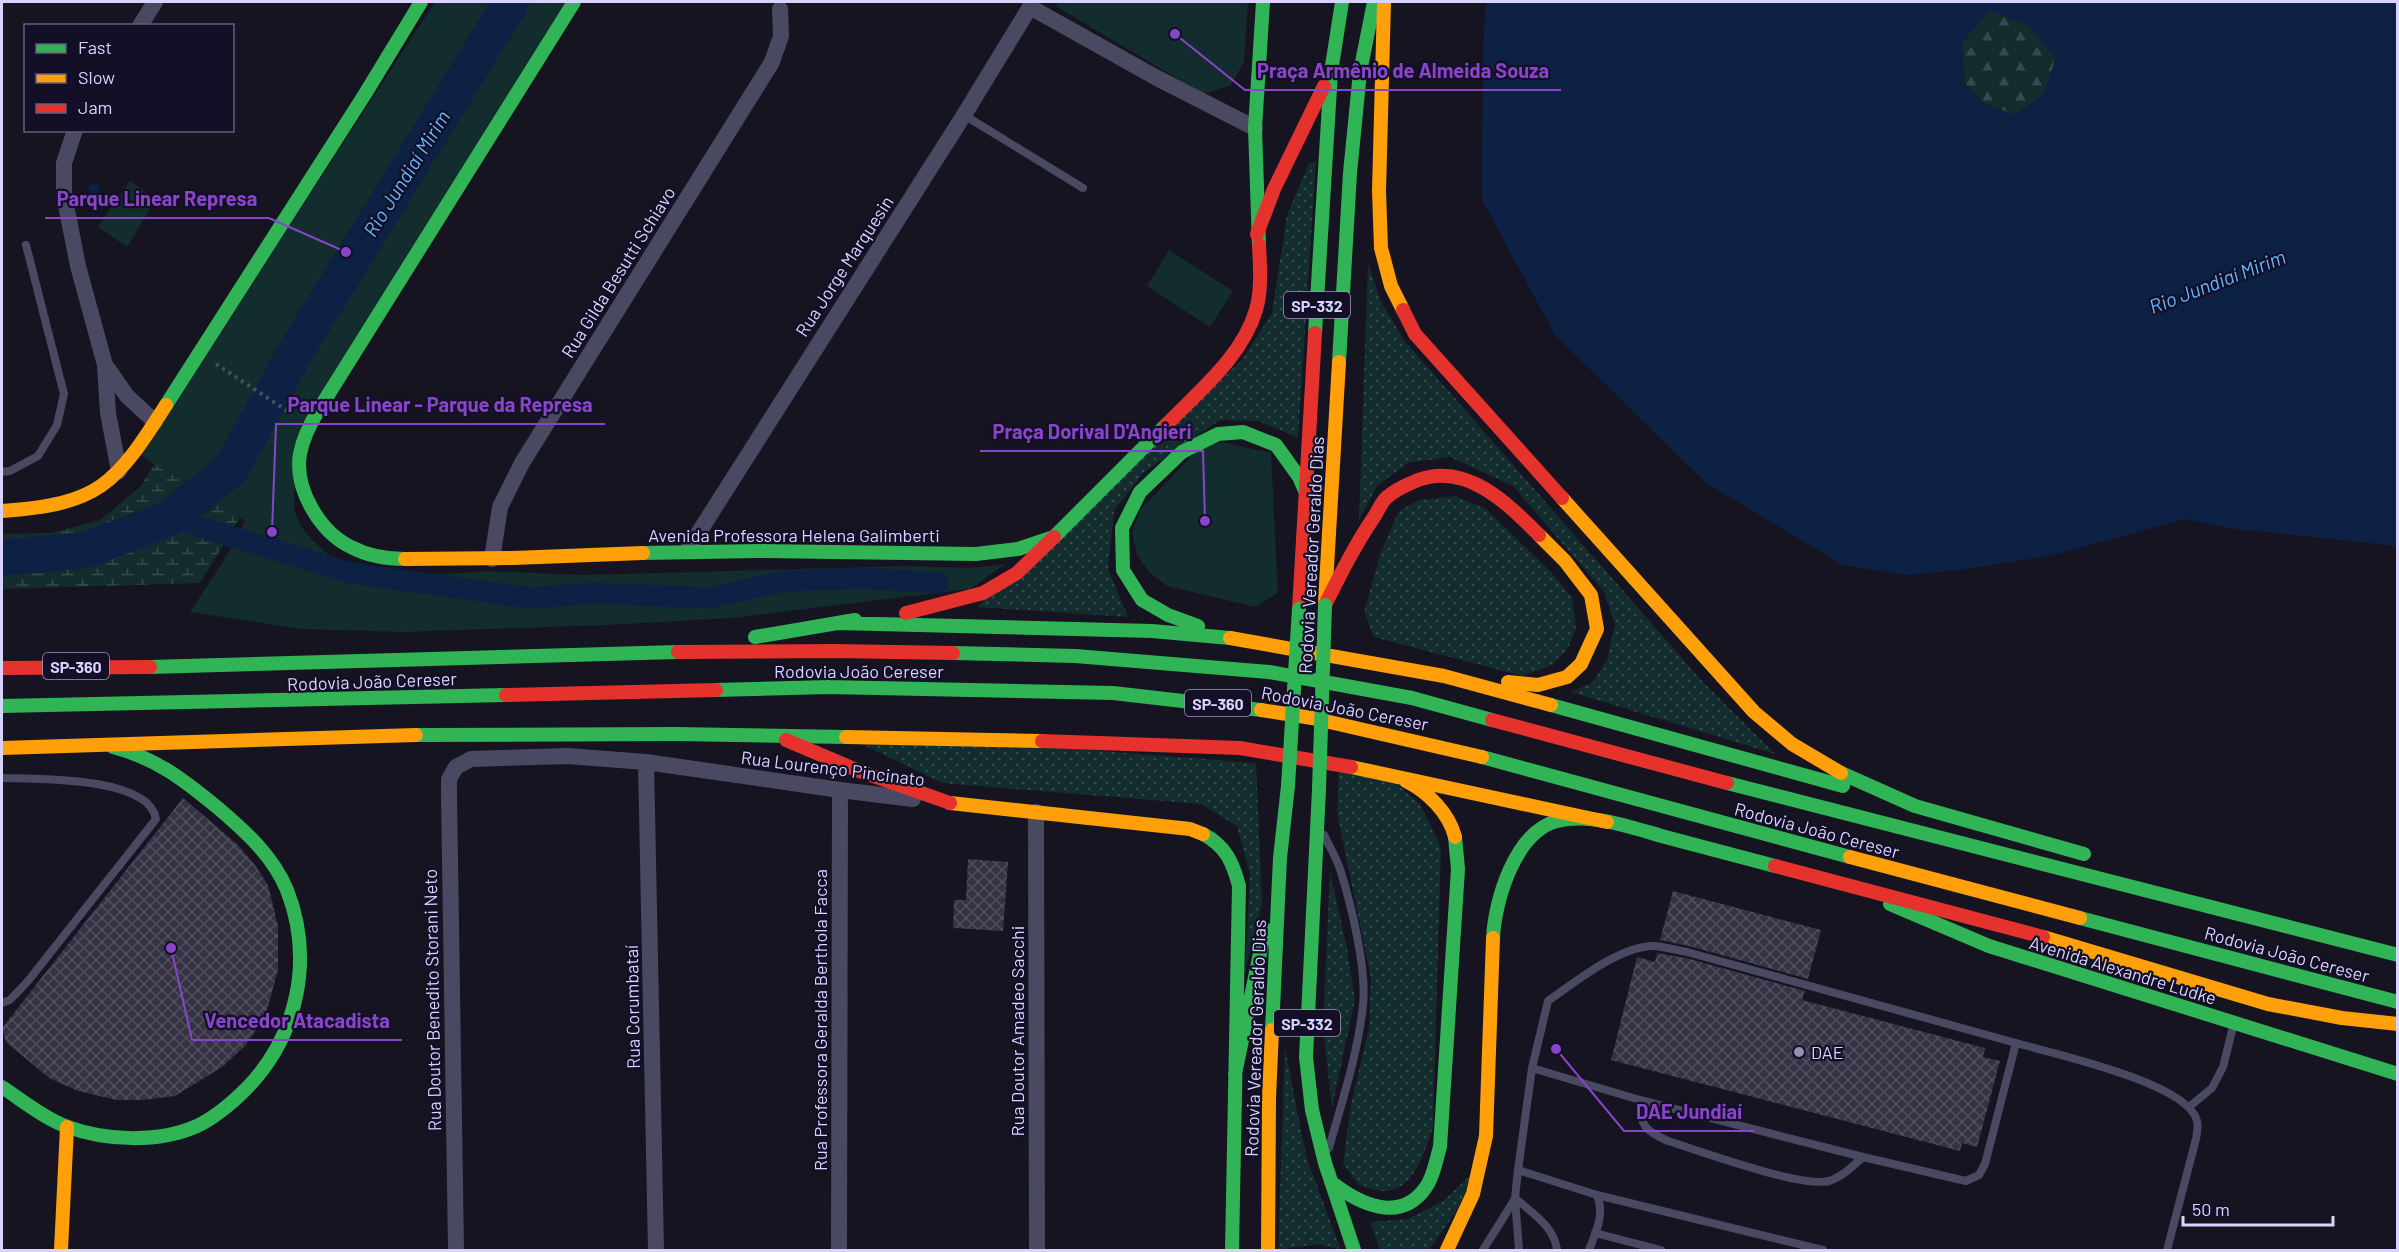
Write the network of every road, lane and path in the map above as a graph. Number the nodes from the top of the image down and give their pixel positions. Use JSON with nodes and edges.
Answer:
{"nodes":[{"id":1,"x":155,"y":2,"type":"edge"},
{"id":2,"x":421,"y":2,"type":"edge"},
{"id":3,"x":574,"y":2,"type":"edge"},
{"id":4,"x":1263,"y":2,"type":"edge"},
{"id":5,"x":1342,"y":2,"type":"edge"},
{"id":6,"x":1374,"y":2,"type":"edge"},
{"id":7,"x":1384,"y":2,"type":"edge"},
{"id":8,"x":1030,"y":4,"type":"edge"},
{"id":9,"x":780,"y":9,"type":"dead end"},
{"id":10,"x":141,"y":24,"type":"edge"},
{"id":11,"x":1331,"y":72,"type":"junction"},
{"id":12,"x":964,"y":115,"type":"junction"},
{"id":13,"x":1255,"y":128,"type":"junction"},
{"id":14,"x":74,"y":132,"type":"edge"},
{"id":15,"x":1083,"y":188,"type":"dead end"},
{"id":16,"x":1257,"y":234,"type":"junction"},
{"id":17,"x":26,"y":245,"type":"dead end"},
{"id":18,"x":105,"y":365,"type":"junction"},
{"id":19,"x":217,"y":365,"type":"dead end"},
{"id":20,"x":300,"y":419,"type":"dead end"},
{"id":21,"x":155,"y":422,"type":"junction"},
{"id":22,"x":119,"y":471,"type":"junction"},
{"id":23,"x":2,"y":472,"type":"edge"},
{"id":24,"x":1306,"y":493,"type":"junction"},
{"id":25,"x":2,"y":511,"type":"edge"},
{"id":26,"x":1054,"y":537,"type":"junction"},
{"id":27,"x":687,"y":551,"type":"junction"},
{"id":28,"x":492,"y":559,"type":"junction"},
{"id":29,"x":1325,"y":605,"type":"junction"},
{"id":30,"x":837,"y":623,"type":"junction"},
{"id":31,"x":1232,"y":638,"type":"junction"},
{"id":32,"x":665,"y":652,"type":"junction"},
{"id":33,"x":2,"y":658,"type":"edge"},
{"id":34,"x":96,"y":666,"type":"junction"},
{"id":35,"x":2,"y":668,"type":"edge"},
{"id":36,"x":1444,"y":675,"type":"junction"},
{"id":37,"x":2,"y":706,"type":"edge"},
{"id":38,"x":775,"y":735,"type":"junction"},
{"id":39,"x":104,"y":744,"type":"junction"},
{"id":40,"x":2,"y":748,"type":"edge"},
{"id":41,"x":471,"y":759,"type":"joint"},
{"id":42,"x":646,"y":762,"type":"junction"},
{"id":43,"x":1378,"y":771,"type":"junction"},
{"id":44,"x":2,"y":778,"type":"edge"},
{"id":45,"x":840,"y":790,"type":"junction"},
{"id":46,"x":950,"y":803,"type":"junction"},
{"id":47,"x":1915,"y":806,"type":"junction"},
{"id":48,"x":1036,"y":812,"type":"junction"},
{"id":49,"x":1317,"y":822,"type":"junction"},
{"id":50,"x":1607,"y":822,"type":"junction"},
{"id":51,"x":1280,"y":858,"type":"junction"},
{"id":52,"x":2096,"y":858,"type":"dead end"},
{"id":53,"x":2161,"y":880,"type":"dead end"},
{"id":54,"x":1844,"y":884,"type":"junction"},
{"id":55,"x":2268,"y":920,"type":"junction"},
{"id":56,"x":2397,"y":956,"type":"edge"},
{"id":57,"x":2397,"y":1002,"type":"edge"},
{"id":58,"x":2,"y":1003,"type":"edge"},
{"id":59,"x":2234,"y":1023,"type":"junction"},
{"id":60,"x":2397,"y":1024,"type":"edge"},
{"id":61,"x":2016,"y":1043,"type":"junction"},
{"id":62,"x":1532,"y":1068,"type":"junction"},
{"id":63,"x":1235,"y":1074,"type":"junction"},
{"id":64,"x":2397,"y":1074,"type":"edge"},
{"id":65,"x":2,"y":1087,"type":"edge"},
{"id":66,"x":1640,"y":1100,"type":"junction"},
{"id":67,"x":2189,"y":1107,"type":"junction"},
{"id":68,"x":67,"y":1127,"type":"junction"},
{"id":69,"x":1863,"y":1157,"type":"junction"},
{"id":70,"x":1325,"y":1163,"type":"junction"},
{"id":71,"x":1518,"y":1170,"type":"junction"},
{"id":72,"x":1331,"y":1182,"type":"junction"},
{"id":73,"x":1596,"y":1195,"type":"junction"},
{"id":74,"x":1515,"y":1198,"type":"junction"},
{"id":75,"x":1595,"y":1233,"type":"junction"},
{"id":76,"x":62,"y":1251,"type":"edge"},
{"id":77,"x":456,"y":1251,"type":"edge"},
{"id":78,"x":656,"y":1251,"type":"edge"},
{"id":79,"x":839,"y":1251,"type":"edge"},
{"id":80,"x":1037,"y":1251,"type":"edge"},
{"id":81,"x":1232,"y":1251,"type":"edge"},
{"id":82,"x":1268,"y":1251,"type":"edge"},
{"id":83,"x":1354,"y":1251,"type":"edge"},
{"id":84,"x":1448,"y":1251,"type":"edge"},
{"id":85,"x":1483,"y":1251,"type":"edge"},
{"id":86,"x":1519,"y":1251,"type":"edge"},
{"id":87,"x":1557,"y":1251,"type":"edge"},
{"id":88,"x":1589,"y":1251,"type":"edge"},
{"id":89,"x":1661,"y":1251,"type":"edge"},
{"id":90,"x":1823,"y":1251,"type":"edge"},
{"id":91,"x":2167,"y":1251,"type":"edge"}],
"edges":[{"from":1,"to":10,"type":"street"},
{"from":2,"to":21,"type":"main road"},
{"from":3,"to":28,"type":"main road","name":"Avenida Professora Helena Galimberti"},
{"from":4,"to":13,"type":"main road","name":"Avenida Professora Helena Galimberti"},
{"from":5,"to":11,"type":"main road","name":"Rodovia Vereador Geraldo Dias","number":"SP-332"},
{"from":6,"to":29,"type":"main road","name":"Rodovia Vereador Geraldo Dias","number":"SP-332"},
{"from":7,"to":47,"type":"main road"},
{"from":8,"to":12,"type":"street","name":"Rua Jorge Marquesin"},
{"from":8,"to":13,"type":"street"},
{"from":9,"to":28,"type":"street","name":"Rua Gilda Besutti Schiavo"},
{"from":11,"to":16,"type":"main road"},
{"from":11,"to":24,"type":"main road","name":"Rodovia Vereador Geraldo Dias","number":"SP-332"},
{"from":12,"to":15,"type":"lane"},
{"from":12,"to":27,"type":"street","name":"Rua Jorge Marquesin"},
{"from":13,"to":16,"type":"main road","name":"Avenida Professora Helena Galimberti"},
{"from":14,"to":18,"type":"street"},
{"from":16,"to":26,"type":"main road","name":"Avenida Professora Helena Galimberti"},
{"from":17,"to":23,"type":"lane"},
{"from":18,"to":21,"type":"street"},
{"from":18,"to":22,"type":"street"},
{"from":19,"to":20,"type":"path"},
{"from":21,"to":22,"type":"main road"},
{"from":22,"to":25,"type":"main road"},
{"from":24,"to":31,"type":"main road"},
{"from":24,"to":51,"type":"main road","name":"Rodovia Vereador Geraldo Dias","number":"SP-332","bridge":true},
{"from":26,"to":27,"type":"main road","name":"Avenida Professora Helena Galimberti"},
{"from":26,"to":30,"type":"main road"},
{"from":27,"to":28,"type":"main road","name":"Avenida Professora Helena Galimberti"},
{"from":29,"to":36,"type":"main road"},
{"from":29,"to":49,"type":"main road","name":"Rodovia Vereador Geraldo Dias","number":"SP-332","bridge":true},
{"from":30,"to":31,"type":"main road"},
{"from":30,"to":32,"type":"main road"},
{"from":31,"to":36,"type":"main road"},
{"from":32,"to":34,"type":"main road","name":"Rodovia João Cereser","number":"SP-360"},
{"from":32,"to":55,"type":"main road","name":"Rodovia João Cereser","number":"SP-360"},
{"from":33,"to":34,"type":"main road"},
{"from":34,"to":35,"type":"main road","name":"Rodovia João Cereser","number":"SP-360"},
{"from":36,"to":47,"type":"main road"},
{"from":37,"to":57,"type":"main road","name":"Rodovia João Cereser","number":"SP-360"},
{"from":38,"to":39,"type":"main road"},
{"from":38,"to":43,"type":"main road"},
{"from":38,"to":46,"type":"main road"},
{"from":39,"to":40,"type":"main road"},
{"from":39,"to":68,"type":"main road"},
{"from":41,"to":42,"type":"street","name":"Rua Lourenço Pincinato"},
{"from":41,"to":77,"type":"street","name":"Rua Doutor Benedito Storani Neto"},
{"from":42,"to":45,"type":"street","name":"Rua Lourenço Pincinato"},
{"from":42,"to":78,"type":"street","name":"Rua Corumbataí"},
{"from":43,"to":50,"type":"main road"},
{"from":43,"to":72,"type":"main road"},
{"from":44,"to":58,"type":"lane"},
{"from":45,"to":46,"type":"street","name":"Rua Lourenço Pincinato"},
{"from":45,"to":79,"type":"street","name":"Rua Professora Geralda Berthola Facca"},
{"from":46,"to":48,"type":"main road","name":"Rua Lourenço Pincinato"},
{"from":47,"to":52,"type":"main road"},
{"from":48,"to":63,"type":"main road","name":"Rua Lourenço Pincinato"},
{"from":48,"to":80,"type":"street","name":"Rua Doutor Amadeo Sacchi"},
{"from":49,"to":70,"type":"main road","name":"Rodovia Vereador Geraldo Dias","number":"SP-332"},
{"from":49,"to":70,"type":"lane"},
{"from":50,"to":54,"type":"main road"},
{"from":50,"to":84,"type":"main road"},
{"from":51,"to":63,"type":"main road"},
{"from":51,"to":82,"type":"main road","name":"Rodovia Vereador Geraldo Dias","number":"SP-332"},
{"from":53,"to":55,"type":"main road"},
{"from":54,"to":59,"type":"main road","name":"Avenida Alexandre Ludke"},
{"from":54,"to":60,"type":"main road"},
{"from":55,"to":56,"type":"main road","name":"Rodovia João Cereser","number":"SP-360"},
{"from":59,"to":64,"type":"main road","name":"Avenida Alexandre Ludke"},
{"from":59,"to":67,"type":"lane"},
{"from":61,"to":62,"type":"lane"},
{"from":61,"to":67,"type":"lane"},
{"from":61,"to":69,"type":"lane"},
{"from":62,"to":66,"type":"lane"},
{"from":62,"to":71,"type":"lane"},
{"from":63,"to":81,"type":"main road"},
{"from":65,"to":68,"type":"main road"},
{"from":66,"to":69,"type":"lane"},
{"from":66,"to":69,"type":"lane"},
{"from":67,"to":91,"type":"lane"},
{"from":68,"to":76,"type":"main road"},
{"from":70,"to":72,"type":"main road","name":"Rodovia Vereador Geraldo Dias","number":"SP-332"},
{"from":71,"to":73,"type":"lane"},
{"from":71,"to":74,"type":"lane"},
{"from":72,"to":83,"type":"main road","name":"Rodovia Vereador Geraldo Dias","number":"SP-332"},
{"from":73,"to":75,"type":"lane"},
{"from":73,"to":90,"type":"lane"},
{"from":74,"to":85,"type":"lane"},
{"from":74,"to":86,"type":"lane"},
{"from":74,"to":87,"type":"lane"},
{"from":75,"to":88,"type":"lane"},
{"from":75,"to":89,"type":"lane"}]}
